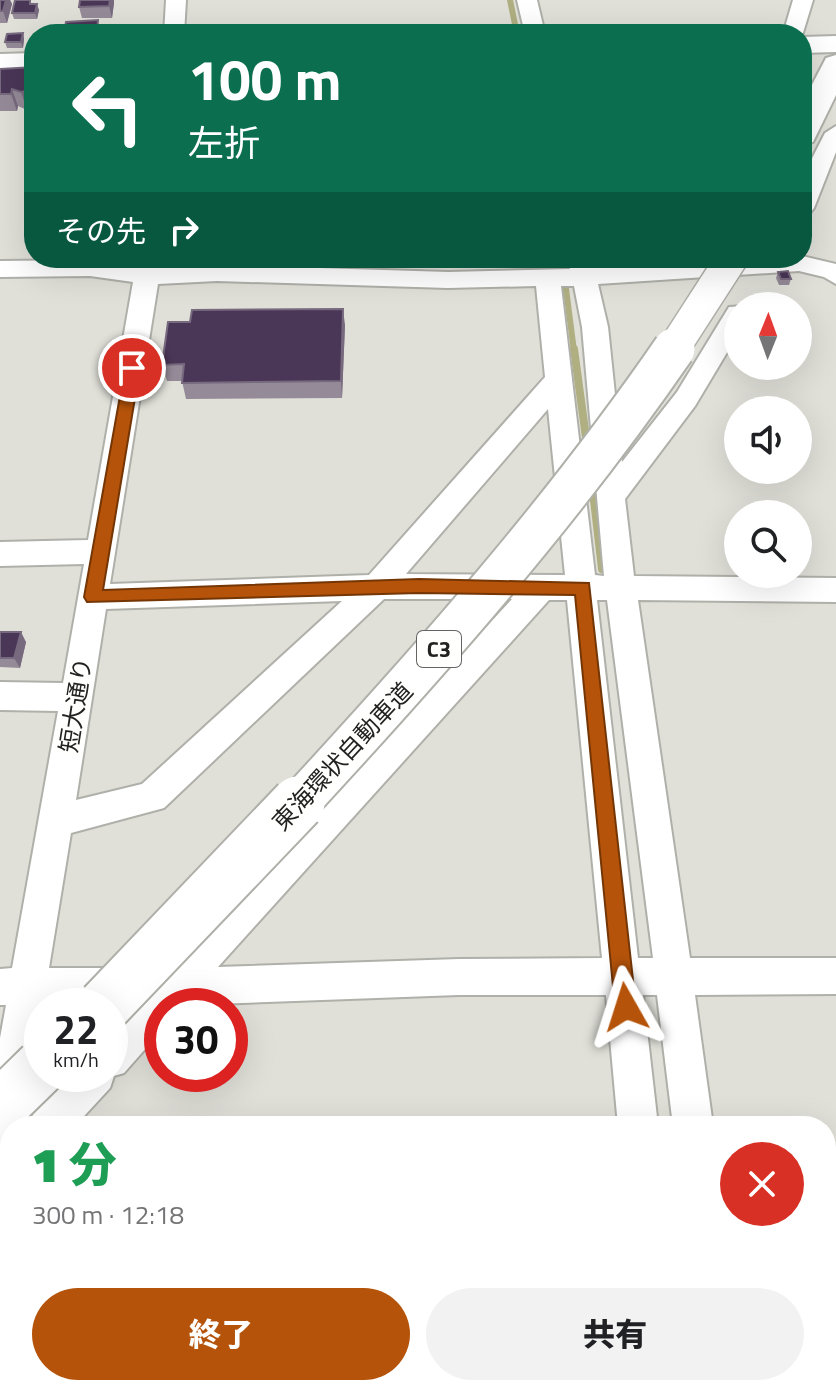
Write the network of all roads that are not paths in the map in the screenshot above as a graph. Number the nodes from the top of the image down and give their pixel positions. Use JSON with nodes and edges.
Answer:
{"nodes":[{"id":1,"x":176,"y":0,"type":"edge"},
{"id":2,"x":527,"y":0,"type":"edge"},
{"id":3,"x":803,"y":0,"type":"edge"},
{"id":4,"x":175,"y":24,"type":"edge"},
{"id":5,"x":533,"y":24,"type":"edge"},
{"id":6,"x":796,"y":24,"type":"edge"},
{"id":7,"x":836,"y":44,"type":"edge"},
{"id":8,"x":812,"y":45,"type":"edge"},
{"id":9,"x":24,"y":61,"type":"edge"},
{"id":10,"x":0,"y":62,"type":"edge"},
{"id":11,"x":836,"y":64,"type":"edge"},
{"id":12,"x":812,"y":114,"type":"edge"},
{"id":13,"x":836,"y":133,"type":"edge"},
{"id":14,"x":812,"y":182,"type":"edge"},
{"id":15,"x":812,"y":265,"type":"edge"},
{"id":16,"x":24,"y":267,"type":"edge"},
{"id":17,"x":149,"y":268,"type":"edge"},
{"id":18,"x":160,"y":268,"type":"edge"},
{"id":19,"x":624,"y":268,"type":"edge"},
{"id":20,"x":740,"y":268,"type":"edge"},
{"id":21,"x":745,"y":268,"type":"edge"},
{"id":22,"x":0,"y":269,"type":"edge"},
{"id":23,"x":569,"y":274,"type":"edge"},
{"id":24,"x":836,"y":276,"type":"edge"},
{"id":25,"x":743,"y":292,"type":"edge"},
{"id":26,"x":724,"y":336,"type":"edge"},
{"id":27,"x":559,"y":379,"type":"junction"},
{"id":28,"x":611,"y":497,"type":"junction"},
{"id":29,"x":101,"y":552,"type":"junction"},
{"id":30,"x":0,"y":554,"type":"edge"},
{"id":31,"x":542,"y":587,"type":"junction"},
{"id":32,"x":376,"y":588,"type":"junction"},
{"id":33,"x":583,"y":588,"type":"junction"},
{"id":34,"x":620,"y":588,"type":"junction"},
{"id":35,"x":836,"y":590,"type":"edge"},
{"id":36,"x":93,"y":597,"type":"junction"},
{"id":37,"x":0,"y":696,"type":"edge"},
{"id":38,"x":76,"y":697,"type":"junction"},
{"id":39,"x":56,"y":821,"type":"junction"},
{"id":40,"x":836,"y":976,"type":"edge"},
{"id":41,"x":649,"y":977,"type":"junction"},
{"id":42,"x":14,"y":986,"type":"edge"},
{"id":43,"x":177,"y":986,"type":"junction"},
{"id":44,"x":123,"y":988,"type":"edge"},
{"id":45,"x":128,"y":1039,"type":"edge"},
{"id":46,"x":24,"y":1084,"type":"edge"},
{"id":47,"x":79,"y":1092,"type":"edge"},
{"id":48,"x":0,"y":1107,"type":"edge"},
{"id":49,"x":3,"y":1116,"type":"edge"},
{"id":50,"x":57,"y":1116,"type":"edge"},
{"id":51,"x":639,"y":1116,"type":"edge"},
{"id":52,"x":690,"y":1116,"type":"edge"}],
"edges":[{"from":1,"to":4,"type":"street"},
{"from":2,"to":5,"type":"street"},
{"from":3,"to":6,"type":"street"},
{"from":7,"to":8,"type":"main road"},
{"from":9,"to":10,"type":"main road"},
{"from":11,"to":12,"type":"highway"},
{"from":13,"to":14,"type":"street"},
{"from":15,"to":24,"type":"street"},
{"from":16,"to":22,"type":"street"},
{"from":17,"to":29,"type":"street","name":"短大通り"},
{"from":18,"to":23,"type":"street"},
{"from":19,"to":23,"type":"street"},
{"from":20,"to":44,"type":"highway","name":"東海環状自動車道","number":"C3","bridge":true},
{"from":21,"to":25,"type":"street"},
{"from":23,"to":27,"type":"street"},
{"from":23,"to":28,"type":"street"},
{"from":26,"to":28,"type":"street"},
{"from":27,"to":32,"type":"street"},
{"from":27,"to":33,"type":"street"},
{"from":28,"to":34,"type":"street"},
{"from":29,"to":30,"type":"street"},
{"from":29,"to":36,"type":"street","name":"短大通り"},
{"from":31,"to":32,"type":"street"},
{"from":31,"to":33,"type":"street"},
{"from":31,"to":43,"type":"street"},
{"from":32,"to":36,"type":"street"},
{"from":32,"to":39,"type":"street"},
{"from":33,"to":34,"type":"street"},
{"from":33,"to":41,"type":"street"},
{"from":34,"to":35,"type":"street"},
{"from":34,"to":41,"type":"street"},
{"from":36,"to":38,"type":"street","name":"短大通り"},
{"from":37,"to":38,"type":"street"},
{"from":38,"to":39,"type":"street","name":"短大通り"},
{"from":39,"to":42,"type":"street","name":"短大通り"},
{"from":40,"to":41,"type":"street"},
{"from":41,"to":43,"type":"street"},
{"from":41,"to":51,"type":"street"},
{"from":41,"to":52,"type":"street"},
{"from":42,"to":43,"type":"street"},
{"from":42,"to":49,"type":"street","name":"短大通り"},
{"from":43,"to":45,"type":"street"},
{"from":46,"to":48,"type":"highway","bridge":true},
{"from":47,"to":50,"type":"street"}]}
